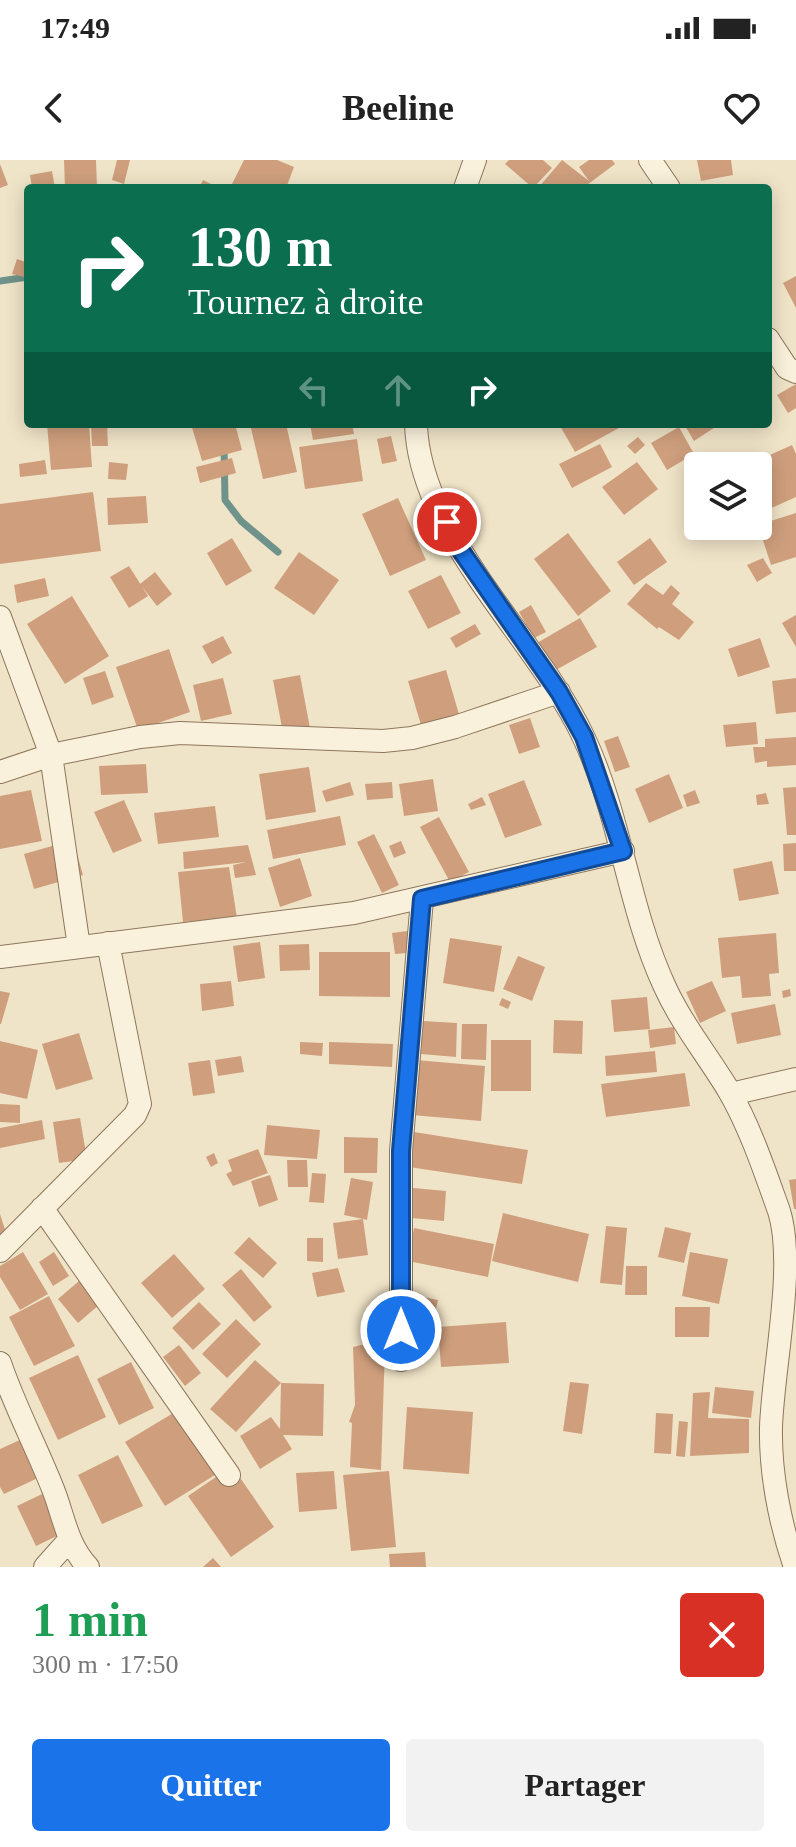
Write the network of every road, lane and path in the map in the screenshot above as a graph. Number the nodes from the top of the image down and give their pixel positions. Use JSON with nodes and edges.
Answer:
{"nodes":[{"id":1,"x":475,"y":160,"type":"edge"},
{"id":2,"x":650,"y":160,"type":"edge"},
{"id":3,"x":466,"y":184,"type":"edge"},
{"id":4,"x":666,"y":184,"type":"edge"},
{"id":5,"x":772,"y":345,"type":"edge"},
{"id":6,"x":796,"y":372,"type":"edge"},
{"id":7,"x":417,"y":428,"type":"edge"},
{"id":8,"x":0,"y":617,"type":"edge"},
{"id":9,"x":559,"y":692,"type":"junction"},
{"id":10,"x":51,"y":755,"type":"junction"},
{"id":11,"x":0,"y":772,"type":"edge"},
{"id":12,"x":623,"y":851,"type":"junction"},
{"id":13,"x":422,"y":899,"type":"junction"},
{"id":14,"x":108,"y":943,"type":"junction"},
{"id":15,"x":79,"y":947,"type":"junction"},
{"id":16,"x":0,"y":957,"type":"edge"},
{"id":17,"x":796,"y":1079,"type":"edge"},
{"id":18,"x":731,"y":1094,"type":"junction"},
{"id":19,"x":42,"y":1208,"type":"junction"},
{"id":20,"x":0,"y":1251,"type":"edge"},
{"id":21,"x":401,"y":1360,"type":"dead end"},
{"id":22,"x":0,"y":1363,"type":"edge"},
{"id":23,"x":229,"y":1475,"type":"dead end"},
{"id":24,"x":70,"y":1539,"type":"junction"},
{"id":25,"x":45,"y":1567,"type":"edge"},
{"id":26,"x":88,"y":1567,"type":"edge"},
{"id":27,"x":795,"y":1567,"type":"edge"}],
"edges":[{"from":1,"to":3,"type":"street"},
{"from":2,"to":4,"type":"street"},
{"from":5,"to":6,"type":"street"},
{"from":7,"to":9,"type":"street"},
{"from":8,"to":10,"type":"street"},
{"from":9,"to":10,"type":"street"},
{"from":9,"to":12,"type":"street"},
{"from":10,"to":11,"type":"street"},
{"from":10,"to":15,"type":"street"},
{"from":12,"to":13,"type":"street"},
{"from":12,"to":18,"type":"street"},
{"from":13,"to":14,"type":"street"},
{"from":13,"to":21,"type":"street"},
{"from":14,"to":15,"type":"street"},
{"from":14,"to":19,"type":"street"},
{"from":15,"to":16,"type":"street"},
{"from":17,"to":18,"type":"street"},
{"from":18,"to":27,"type":"street"},
{"from":19,"to":20,"type":"street"},
{"from":19,"to":23,"type":"street"},
{"from":22,"to":24,"type":"street"},
{"from":24,"to":25,"type":"street"},
{"from":24,"to":26,"type":"street"}]}
